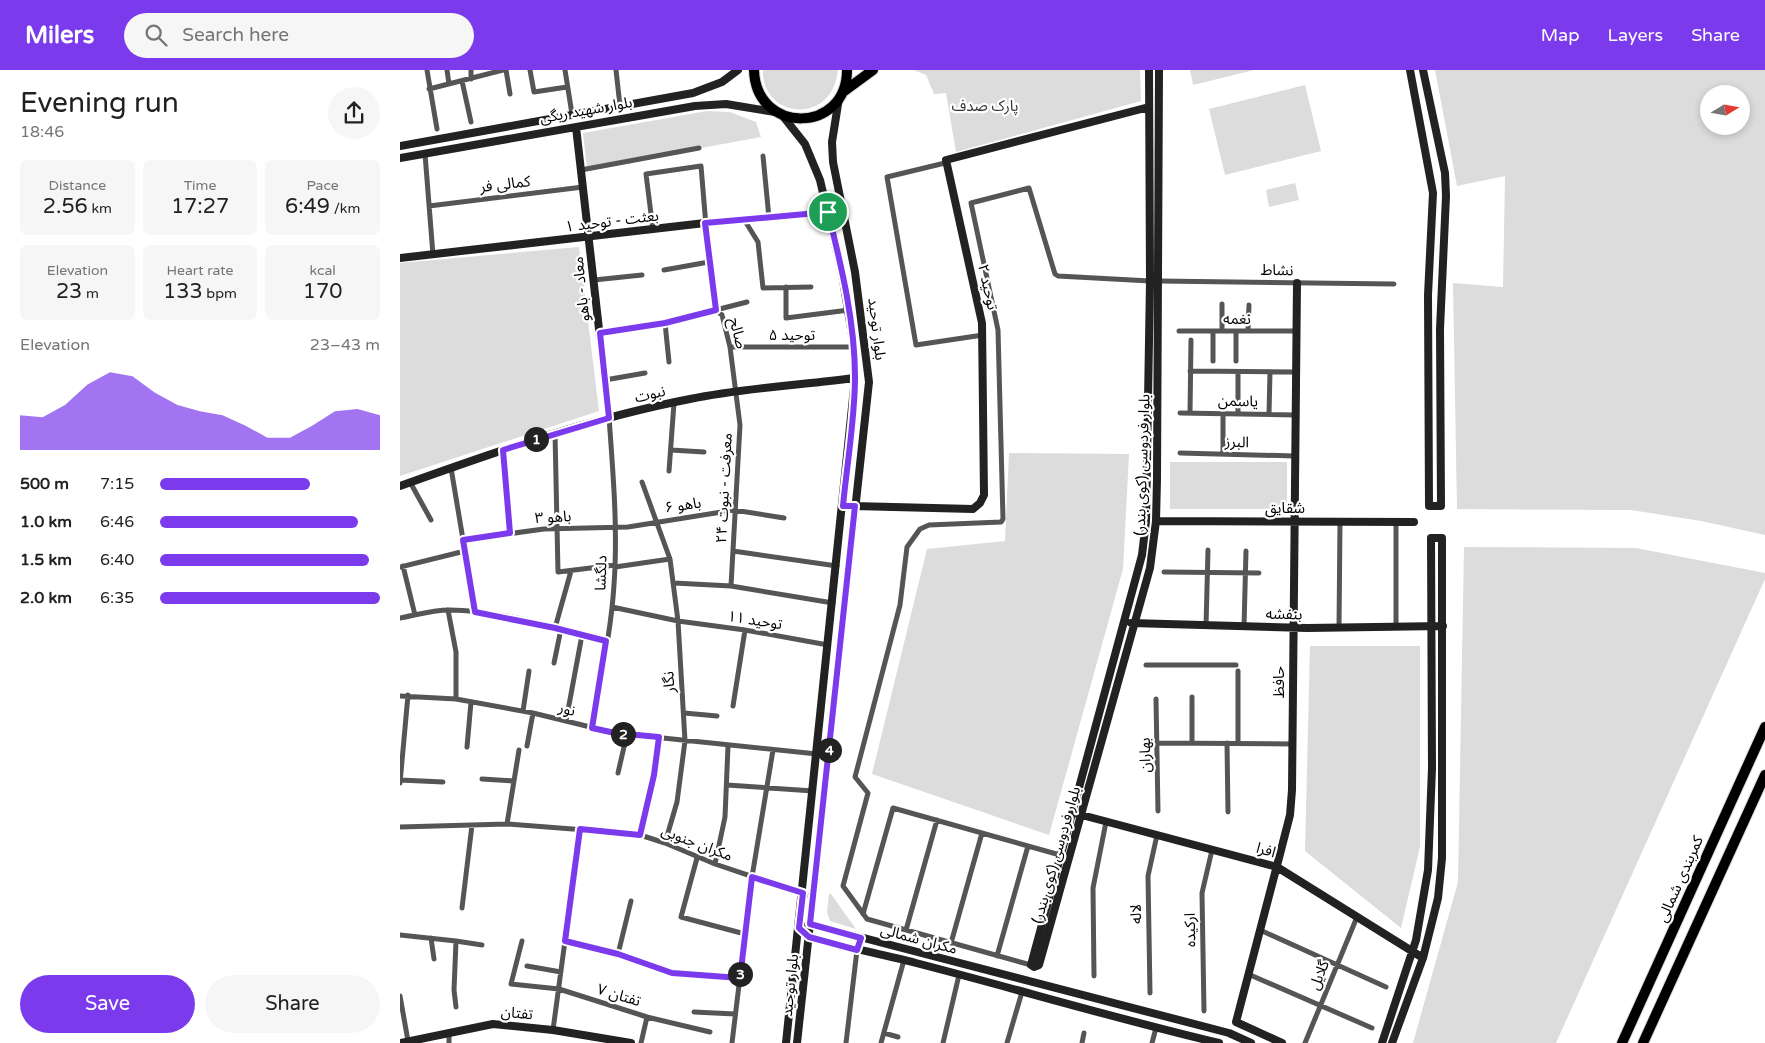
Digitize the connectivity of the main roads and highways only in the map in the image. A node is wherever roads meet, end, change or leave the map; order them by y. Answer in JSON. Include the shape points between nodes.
{"nodes":[{"id":1,"x":754,"y":70,"type":"edge"},
{"id":2,"x":847,"y":70,"type":"edge"},
{"id":3,"x":873,"y":70,"type":"edge"},
{"id":4,"x":841,"y":95,"type":"junction"},
{"id":5,"x":1765,"y":728,"type":"edge"},
{"id":6,"x":1765,"y":775,"type":"edge"},
{"id":7,"x":1622,"y":1043,"type":"edge"},
{"id":8,"x":1643,"y":1043,"type":"edge"}],
"edges":[{"from":1,"to":4,"type":"highway","via":[[758,93],[779,114],[801,119],[814,117],[831,108]]},
{"from":2,"to":4,"type":"highway"},
{"from":3,"to":4,"type":"highway"},
{"from":5,"to":7,"type":"highway","name":"کمربندی شمالی"},
{"from":6,"to":8,"type":"highway"}]}
